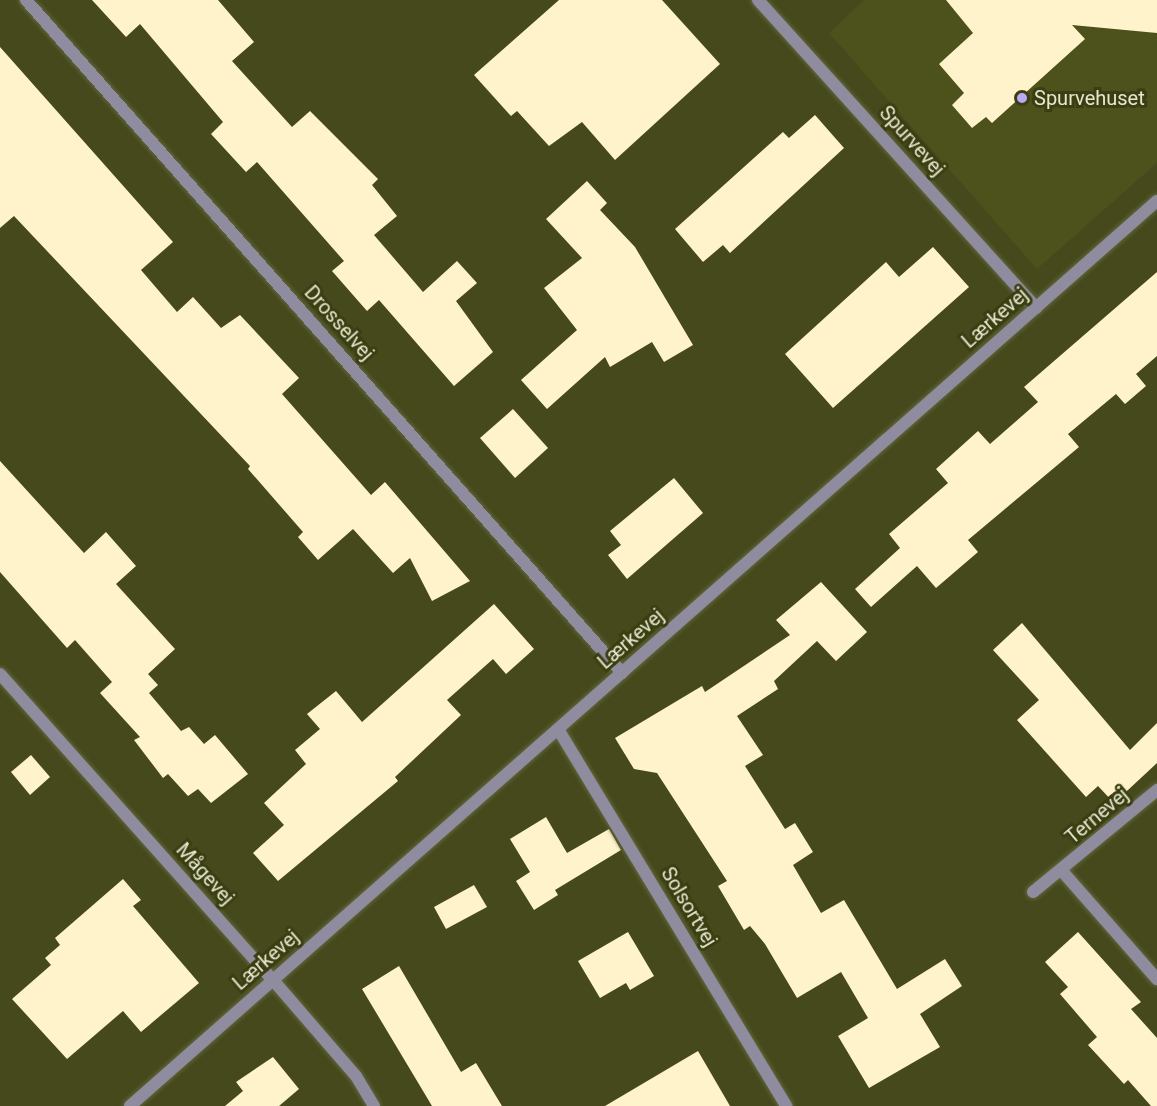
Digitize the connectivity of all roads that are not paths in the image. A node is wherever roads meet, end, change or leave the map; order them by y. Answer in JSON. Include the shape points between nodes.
{"nodes":[{"id":1,"x":26,"y":0,"type":"edge"},
{"id":2,"x":758,"y":0,"type":"edge"},
{"id":3,"x":1157,"y":201,"type":"edge"},
{"id":4,"x":1036,"y":308,"type":"junction"},
{"id":5,"x":622,"y":673,"type":"junction"},
{"id":6,"x":0,"y":674,"type":"edge"},
{"id":7,"x":558,"y":729,"type":"junction"},
{"id":8,"x":1157,"y":790,"type":"edge"},
{"id":9,"x":1062,"y":871,"type":"junction"},
{"id":10,"x":1033,"y":892,"type":"dead end"},
{"id":11,"x":1157,"y":978,"type":"edge"},
{"id":12,"x":273,"y":980,"type":"junction"},
{"id":13,"x":130,"y":1106,"type":"edge"},
{"id":14,"x":374,"y":1106,"type":"edge"},
{"id":15,"x":786,"y":1106,"type":"edge"}],
"edges":[{"from":1,"to":5,"type":"street","name":"Drosselvej"},
{"from":2,"to":4,"type":"street","name":"Spurvevej"},
{"from":3,"to":4,"type":"street","name":"Lærkevej"},
{"from":4,"to":5,"type":"street","name":"Lærkevej"},
{"from":5,"to":7,"type":"street","name":"Lærkevej"},
{"from":6,"to":12,"type":"street","name":"Mågevej"},
{"from":7,"to":12,"type":"street","name":"Lærkevej"},
{"from":7,"to":15,"type":"street","name":"Solsortvej"},
{"from":8,"to":9,"type":"street","name":"Ternevej"},
{"from":9,"to":10,"type":"street","name":"Ternevej"},
{"from":9,"to":11,"type":"street","name":"Ternevej"},
{"from":12,"to":13,"type":"street","name":"Lærkevej"},
{"from":12,"to":14,"type":"street","name":"Mågevej","via":[[356,1076]]}]}
